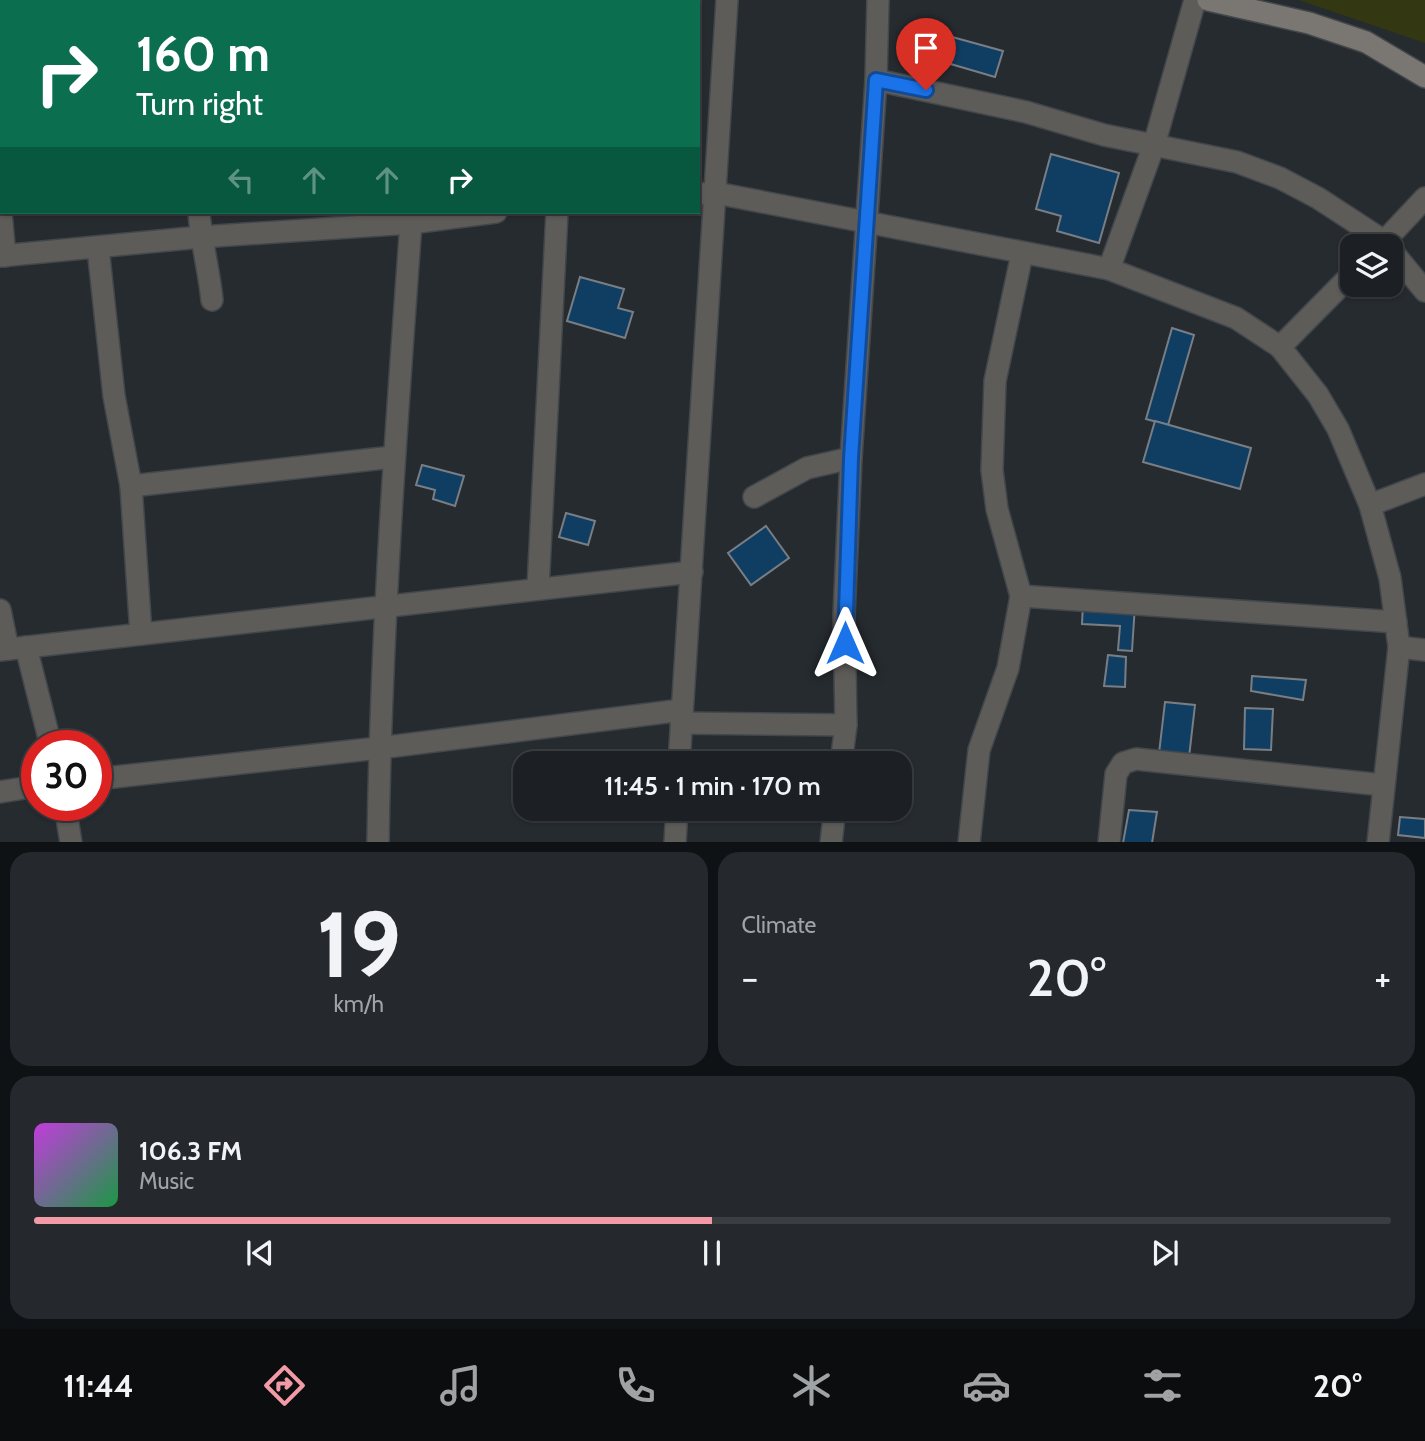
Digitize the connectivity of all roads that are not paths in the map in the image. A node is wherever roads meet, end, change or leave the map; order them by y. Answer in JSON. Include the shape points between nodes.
{"nodes":[{"id":1,"x":727,"y":0,"type":"edge"},
{"id":2,"x":878,"y":0,"type":"edge"},
{"id":3,"x":1195,"y":0,"type":"edge"},
{"id":4,"x":1208,"y":0,"type":"edge"},
{"id":5,"x":1425,"y":77,"type":"edge"},
{"id":6,"x":876,"y":80,"type":"junction"},
{"id":7,"x":1154,"y":145,"type":"junction"},
{"id":8,"x":707,"y":194,"type":"edge"},
{"id":9,"x":1425,"y":198,"type":"edge"},
{"id":10,"x":1,"y":214,"type":"edge"},
{"id":11,"x":199,"y":214,"type":"edge"},
{"id":12,"x":481,"y":214,"type":"edge"},
{"id":13,"x":557,"y":214,"type":"edge"},
{"id":14,"x":865,"y":222,"type":"junction"},
{"id":15,"x":411,"y":223,"type":"junction"},
{"id":16,"x":1369,"y":234,"type":"edge"},
{"id":17,"x":1396,"y":234,"type":"edge"},
{"id":18,"x":201,"y":237,"type":"junction"},
{"id":19,"x":98,"y":248,"type":"junction"},
{"id":20,"x":1023,"y":254,"type":"junction"},
{"id":21,"x":3,"y":256,"type":"edge"},
{"id":22,"x":1403,"y":266,"type":"edge"},
{"id":23,"x":1109,"y":269,"type":"junction"},
{"id":24,"x":1340,"y":286,"type":"edge"},
{"id":25,"x":1425,"y":291,"type":"edge"},
{"id":26,"x":212,"y":300,"type":"dead end"},
{"id":27,"x":1280,"y":346,"type":"junction"},
{"id":28,"x":393,"y":457,"type":"junction"},
{"id":29,"x":851,"y":458,"type":"junction"},
{"id":30,"x":1425,"y":484,"type":"edge"},
{"id":31,"x":131,"y":486,"type":"junction"},
{"id":32,"x":754,"y":497,"type":"dead end"},
{"id":33,"x":1370,"y":505,"type":"junction"},
{"id":34,"x":692,"y":572,"type":"junction"},
{"id":35,"x":538,"y":588,"type":"junction"},
{"id":36,"x":1021,"y":596,"type":"junction"},
{"id":37,"x":386,"y":606,"type":"junction"},
{"id":38,"x":0,"y":610,"type":"edge"},
{"id":39,"x":1396,"y":622,"type":"junction"},
{"id":40,"x":141,"y":634,"type":"junction"},
{"id":41,"x":1399,"y":647,"type":"junction"},
{"id":42,"x":11,"y":648,"type":"edge"},
{"id":43,"x":1425,"y":650,"type":"edge"},
{"id":44,"x":682,"y":717,"type":"junction"},
{"id":45,"x":846,"y":725,"type":"junction"},
{"id":46,"x":44,"y":730,"type":"edge"},
{"id":47,"x":379,"y":748,"type":"junction"},
{"id":48,"x":680,"y":751,"type":"edge"},
{"id":49,"x":843,"y":751,"type":"edge"},
{"id":50,"x":112,"y":777,"type":"edge"},
{"id":51,"x":1383,"y":785,"type":"junction"},
{"id":52,"x":21,"y":789,"type":"edge"},
{"id":53,"x":0,"y":792,"type":"edge"},
{"id":54,"x":68,"y":821,"type":"edge"},
{"id":55,"x":676,"y":821,"type":"edge"},
{"id":56,"x":833,"y":821,"type":"edge"},
{"id":57,"x":71,"y":842,"type":"edge"},
{"id":58,"x":378,"y":842,"type":"edge"},
{"id":59,"x":675,"y":842,"type":"edge"},
{"id":60,"x":831,"y":842,"type":"edge"},
{"id":61,"x":968,"y":842,"type":"edge"},
{"id":62,"x":1108,"y":842,"type":"edge"},
{"id":63,"x":1378,"y":842,"type":"edge"}],
"edges":[{"from":1,"to":8,"type":"street"},
{"from":2,"to":6,"type":"street"},
{"from":3,"to":7,"type":"street"},
{"from":4,"to":5,"type":"main road","via":[[1309,23],[1366,42]]},
{"from":6,"to":7,"type":"street"},
{"from":6,"to":14,"type":"street"},
{"from":7,"to":16,"type":"street","via":[[1237,162],[1280,178]]},
{"from":7,"to":23,"type":"street"},
{"from":8,"to":14,"type":"street"},
{"from":8,"to":34,"type":"street"},
{"from":9,"to":17,"type":"street"},
{"from":10,"to":21,"type":"street"},
{"from":11,"to":18,"type":"street"},
{"from":12,"to":15,"type":"street"},
{"from":13,"to":35,"type":"street"},
{"from":14,"to":20,"type":"street"},
{"from":14,"to":29,"type":"street"},
{"from":15,"to":18,"type":"street"},
{"from":15,"to":28,"type":"street"},
{"from":18,"to":19,"type":"street"},
{"from":18,"to":26,"type":"street"},
{"from":19,"to":21,"type":"street"},
{"from":19,"to":31,"type":"street","via":[[114,396]]},
{"from":20,"to":23,"type":"street"},
{"from":20,"to":36,"type":"street","via":[[995,381],[992,470],[997,509]]},
{"from":22,"to":25,"type":"street"},
{"from":23,"to":27,"type":"street","via":[[1236,318]]},
{"from":24,"to":27,"type":"street"},
{"from":27,"to":33,"type":"street","via":[[1338,429]]},
{"from":28,"to":31,"type":"street"},
{"from":28,"to":37,"type":"street"},
{"from":29,"to":32,"type":"street","via":[[807,468]]},
{"from":29,"to":45,"type":"street","via":[[844,616]]},
{"from":30,"to":33,"type":"street"},
{"from":31,"to":40,"type":"street"},
{"from":33,"to":39,"type":"street","via":[[1390,578]]},
{"from":34,"to":35,"type":"street"},
{"from":34,"to":44,"type":"street"},
{"from":35,"to":37,"type":"street"},
{"from":36,"to":39,"type":"street"},
{"from":36,"to":61,"type":"street","via":[[1008,668],[979,750]]},
{"from":37,"to":40,"type":"street"},
{"from":37,"to":47,"type":"street"},
{"from":38,"to":42,"type":"street"},
{"from":39,"to":41,"type":"street"},
{"from":40,"to":42,"type":"street"},
{"from":41,"to":43,"type":"street"},
{"from":41,"to":51,"type":"street"},
{"from":42,"to":46,"type":"street"},
{"from":44,"to":45,"type":"street"},
{"from":44,"to":47,"type":"street"},
{"from":44,"to":48,"type":"street"},
{"from":45,"to":49,"type":"street"},
{"from":47,"to":50,"type":"street"},
{"from":47,"to":58,"type":"street"},
{"from":51,"to":62,"type":"street","via":[[1136,759],[1123,763],[1116,774]]},
{"from":51,"to":63,"type":"street"},
{"from":52,"to":53,"type":"street"},
{"from":54,"to":57,"type":"street"},
{"from":55,"to":59,"type":"street"},
{"from":56,"to":60,"type":"street"}]}
